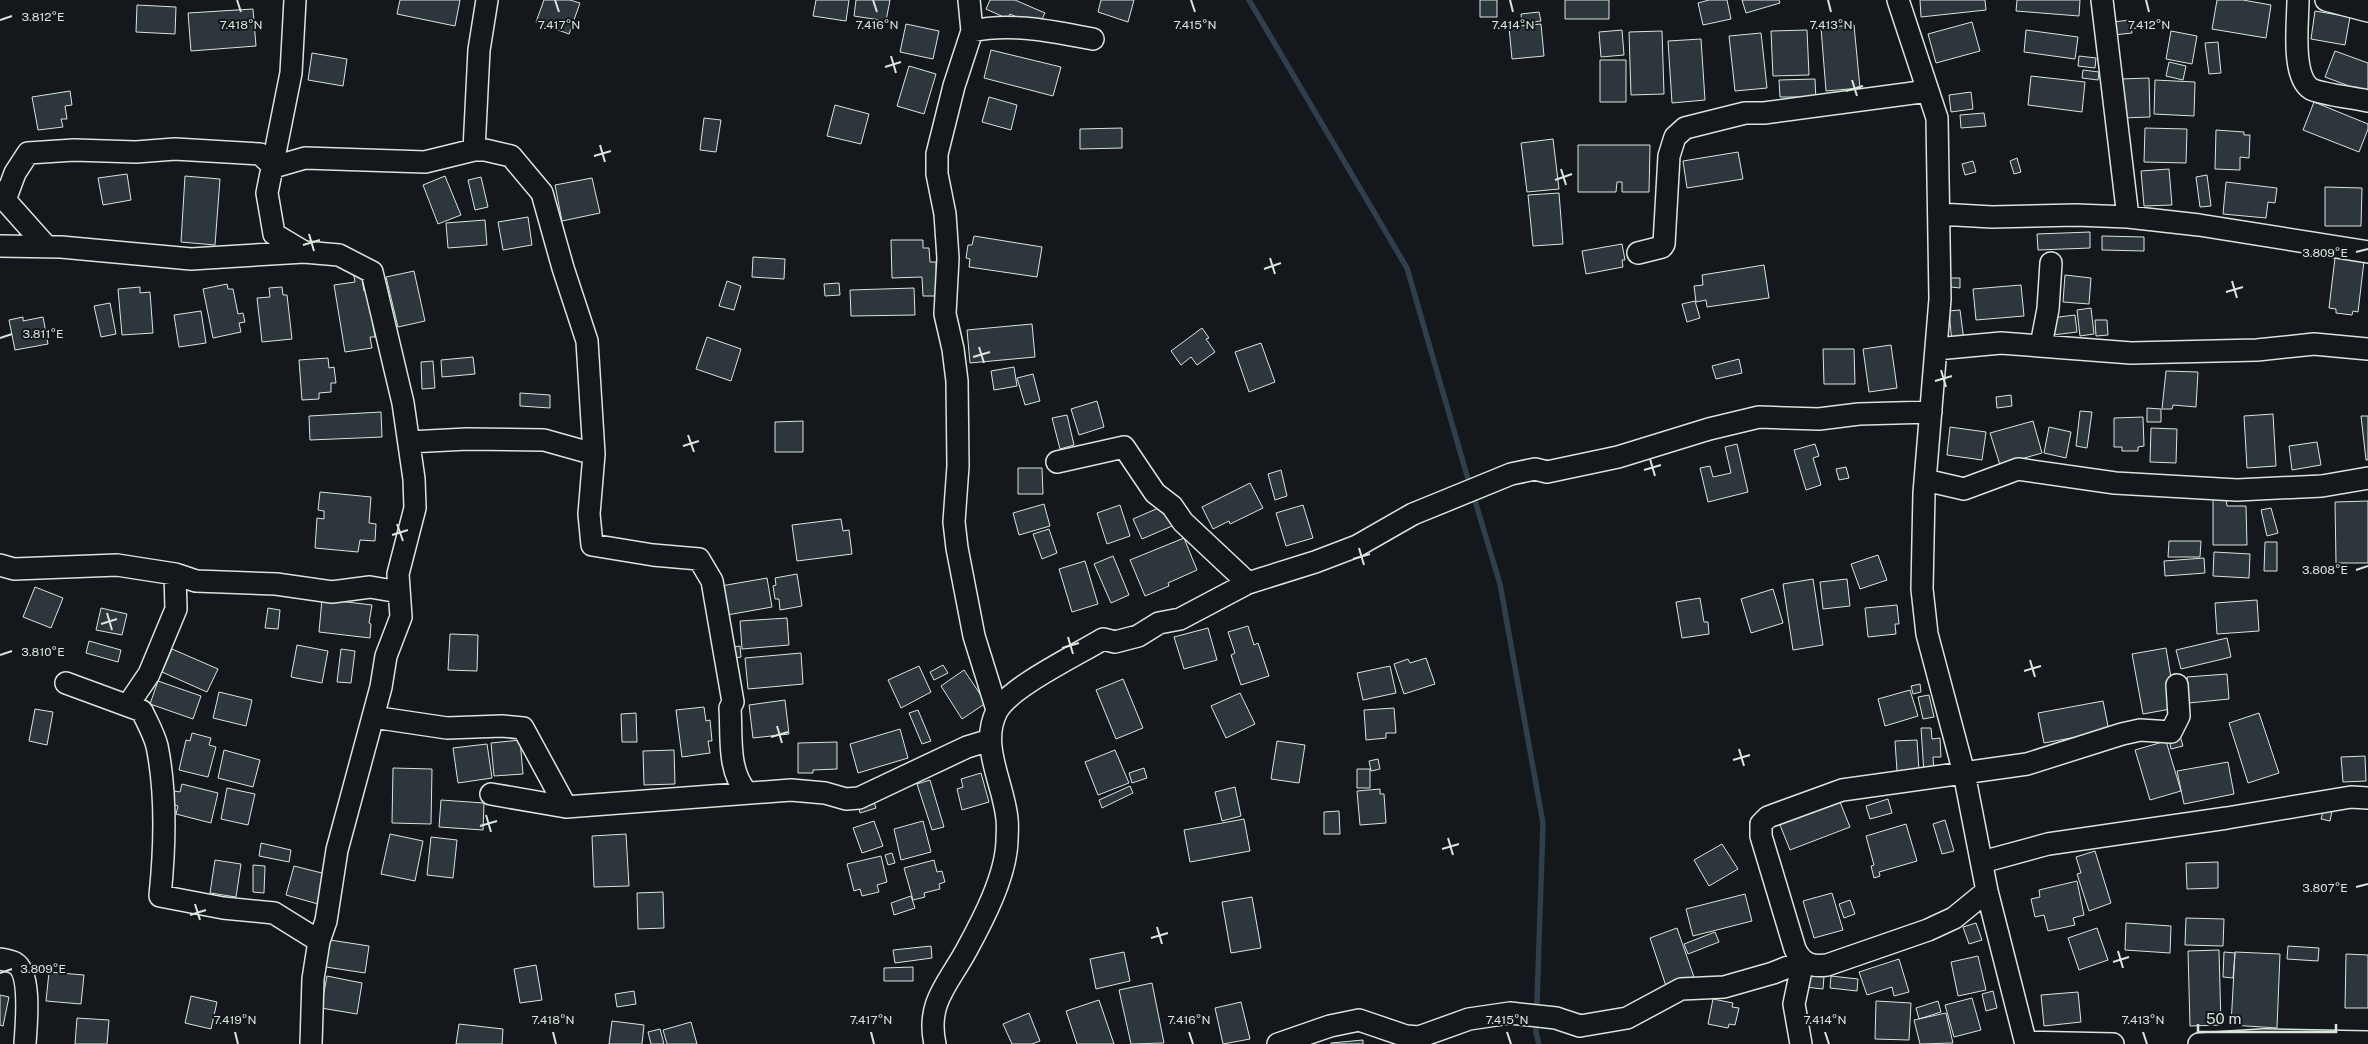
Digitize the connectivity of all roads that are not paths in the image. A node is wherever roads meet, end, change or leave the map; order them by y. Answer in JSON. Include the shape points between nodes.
{"nodes":[{"id":1,"x":295,"y":0,"type":"edge"},
{"id":2,"x":487,"y":0,"type":"edge"},
{"id":3,"x":970,"y":0,"type":"edge"},
{"id":4,"x":1898,"y":0,"type":"edge"},
{"id":5,"x":2102,"y":0,"type":"edge"},
{"id":6,"x":2298,"y":0,"type":"edge"},
{"id":7,"x":2326,"y":0,"type":"edge"},
{"id":8,"x":2368,"y":11,"type":"edge"},
{"id":9,"x":972,"y":31,"type":"junction"},
{"id":10,"x":1093,"y":39,"type":"dead end"},
{"id":11,"x":1928,"y":91,"type":"junction"},
{"id":12,"x":2368,"y":101,"type":"edge"},
{"id":13,"x":474,"y":150,"type":"junction"},
{"id":14,"x":274,"y":167,"type":"junction"},
{"id":15,"x":2,"y":196,"type":"edge"},
{"id":16,"x":1939,"y":214,"type":"junction"},
{"id":17,"x":2128,"y":216,"type":"junction"},
{"id":18,"x":0,"y":246,"type":"edge"},
{"id":19,"x":46,"y":246,"type":"junction"},
{"id":20,"x":304,"y":252,"type":"junction"},
{"id":21,"x":2368,"y":252,"type":"edge"},
{"id":22,"x":1638,"y":253,"type":"dead end"},
{"id":23,"x":2051,"y":263,"type":"dead end"},
{"id":24,"x":2041,"y":344,"type":"junction"},
{"id":25,"x":1936,"y":349,"type":"junction"},
{"id":26,"x":2368,"y":349,"type":"edge"},
{"id":27,"x":1931,"y":412,"type":"junction"},
{"id":28,"x":409,"y":442,"type":"junction"},
{"id":29,"x":594,"y":454,"type":"junction"},
{"id":30,"x":1057,"y":462,"type":"dead end"},
{"id":31,"x":2368,"y":478,"type":"edge"},
{"id":32,"x":1925,"y":480,"type":"junction"},
{"id":33,"x":0,"y":565,"type":"edge"},
{"id":34,"x":175,"y":574,"type":"junction"},
{"id":35,"x":1248,"y":583,"type":"junction"},
{"id":36,"x":399,"y":592,"type":"junction"},
{"id":37,"x":66,"y":684,"type":"dead end"},
{"id":38,"x":2177,"y":685,"type":"dead end"},
{"id":39,"x":128,"y":705,"type":"junction"},
{"id":40,"x":997,"y":710,"type":"junction"},
{"id":41,"x":373,"y":717,"type":"junction"},
{"id":42,"x":990,"y":740,"type":"junction"},
{"id":43,"x":1964,"y":773,"type":"junction"},
{"id":44,"x":747,"y":793,"type":"junction"},
{"id":45,"x":491,"y":794,"type":"dead end"},
{"id":46,"x":2368,"y":798,"type":"edge"},
{"id":47,"x":566,"y":807,"type":"junction"},
{"id":48,"x":1982,"y":862,"type":"junction"},
{"id":49,"x":1987,"y":891,"type":"junction"},
{"id":50,"x":319,"y":941,"type":"junction"},
{"id":51,"x":0,"y":959,"type":"edge"},
{"id":52,"x":1803,"y":961,"type":"junction"},
{"id":53,"x":2368,"y":1042,"type":"edge"},
{"id":54,"x":2026,"y":1043,"type":"edge"},
{"id":55,"x":24,"y":1044,"type":"edge"},
{"id":56,"x":311,"y":1044,"type":"edge"},
{"id":57,"x":936,"y":1044,"type":"edge"},
{"id":58,"x":1278,"y":1044,"type":"edge"},
{"id":59,"x":1801,"y":1044,"type":"edge"},
{"id":60,"x":2113,"y":1044,"type":"edge"},
{"id":61,"x":2199,"y":1044,"type":"edge"}],
"edges":[{"from":1,"to":14,"type":"street","via":[[291,73]]},
{"from":2,"to":13,"type":"street","via":[[479,50]]},
{"from":3,"to":9,"type":"street"},
{"from":4,"to":11,"type":"street"},
{"from":5,"to":17,"type":"street"},
{"from":6,"to":12,"type":"street","via":[[2298,68],[2302,80],[2312,89]]},
{"from":7,"to":8,"type":"street"},
{"from":9,"to":10,"type":"street","via":[[989,27],[1042,30]]},
{"from":9,"to":40,"type":"street","via":[[937,154],[937,174],[945,214],[948,258],[945,314],[957,382],[956,548],[974,636]]},
{"from":11,"to":16,"type":"street","via":[[1937,118]]},
{"from":11,"to":22,"type":"street","via":[[1744,113],[1685,128],[1675,137],[1669,156],[1664,244]]},
{"from":13,"to":14,"type":"street","via":[[425,162],[305,158]]},
{"from":13,"to":29,"type":"street","via":[[511,156],[542,193],[587,341]]},
{"from":14,"to":15,"type":"street","via":[[260,154],[175,148],[136,152],[74,150],[28,153]]},
{"from":14,"to":20,"type":"street","via":[[267,193],[274,234]]},
{"from":15,"to":19,"type":"street"},
{"from":16,"to":17,"type":"street"},
{"from":16,"to":25,"type":"street","via":[[1940,299]]},
{"from":17,"to":21,"type":"street"},
{"from":18,"to":19,"type":"street"},
{"from":19,"to":20,"type":"street","via":[[191,259]]},
{"from":20,"to":28,"type":"street","via":[[339,255],[372,272]]},
{"from":23,"to":24,"type":"street","via":[[2048,309]]},
{"from":24,"to":25,"type":"street","via":[[2000,343]]},
{"from":24,"to":26,"type":"street","via":[[2131,353],[2257,350],[2314,344]]},
{"from":25,"to":27,"type":"street"},
{"from":27,"to":32,"type":"street"},
{"from":27,"to":35,"type":"street","via":[[1819,419],[1759,418],[1709,429],[1618,457],[1547,472],[1535,469],[1511,474],[1413,514],[1357,546]]},
{"from":28,"to":29,"type":"street","via":[[544,440]]},
{"from":28,"to":36,"type":"street","via":[[415,508],[398,574]]},
{"from":29,"to":44,"type":"street","via":[[588,514],[592,546],[653,556],[699,559],[712,581],[733,702],[730,708],[734,770],[739,784]]},
{"from":30,"to":35,"type":"street","via":[[1124,447],[1155,493]]},
{"from":31,"to":32,"type":"street","via":[[2322,486],[2237,490],[2115,483],[2018,469],[1964,489]]},
{"from":32,"to":43,"type":"street","via":[[1922,589],[1927,634]]},
{"from":33,"to":34,"type":"street","via":[[14,569],[117,565]]},
{"from":34,"to":36,"type":"street","via":[[196,581],[276,584],[332,592],[370,587]]},
{"from":34,"to":39,"type":"street","via":[[176,609],[149,674]]},
{"from":35,"to":40,"type":"street","via":[[1180,619],[1159,623],[1138,636],[1115,642],[1102,639],[1017,690]]},
{"from":36,"to":41,"type":"street","via":[[401,617],[386,656]]},
{"from":37,"to":39,"type":"street"},
{"from":38,"to":43,"type":"street","via":[[2179,716],[2171,732],[2140,730],[2026,764]]},
{"from":39,"to":50,"type":"street","via":[[142,711],[156,745],[164,812],[160,896],[223,908],[274,913]]},
{"from":40,"to":42,"type":"street"},
{"from":41,"to":47,"type":"street","via":[[447,728],[522,728]]},
{"from":41,"to":50,"type":"street","via":[[337,850],[326,921]]},
{"from":42,"to":44,"type":"street","via":[[967,747],[859,798],[846,799],[825,793],[791,790]]},
{"from":42,"to":57,"type":"street","via":[[1007,818],[1007,844],[985,914],[938,997],[933,1015]]},
{"from":43,"to":48,"type":"street"},
{"from":43,"to":52,"type":"street","via":[[1842,790],[1768,817],[1762,824],[1761,836],[1795,949]]},
{"from":44,"to":47,"type":"street"},
{"from":45,"to":47,"type":"street"},
{"from":46,"to":48,"type":"street","via":[[2351,797],[2048,844]]},
{"from":48,"to":49,"type":"street"},
{"from":49,"to":52,"type":"street","via":[[1954,918],[1928,930],[1827,965],[1817,966]]},
{"from":49,"to":54,"type":"street"},
{"from":50,"to":56,"type":"street","via":[[313,979]]},
{"from":51,"to":55,"type":"street","via":[[16,963],[22,970],[28,1010]]},
{"from":52,"to":58,"type":"street","via":[[1724,987],[1681,989],[1627,1018],[1580,1026],[1556,1018],[1510,1013],[1469,1019],[1418,1037],[1359,1020]]},
{"from":52,"to":59,"type":"street","via":[[1794,1004]]},
{"from":53,"to":61,"type":"street","via":[[2264,1040]]},
{"from":54,"to":60,"type":"street"}]}
